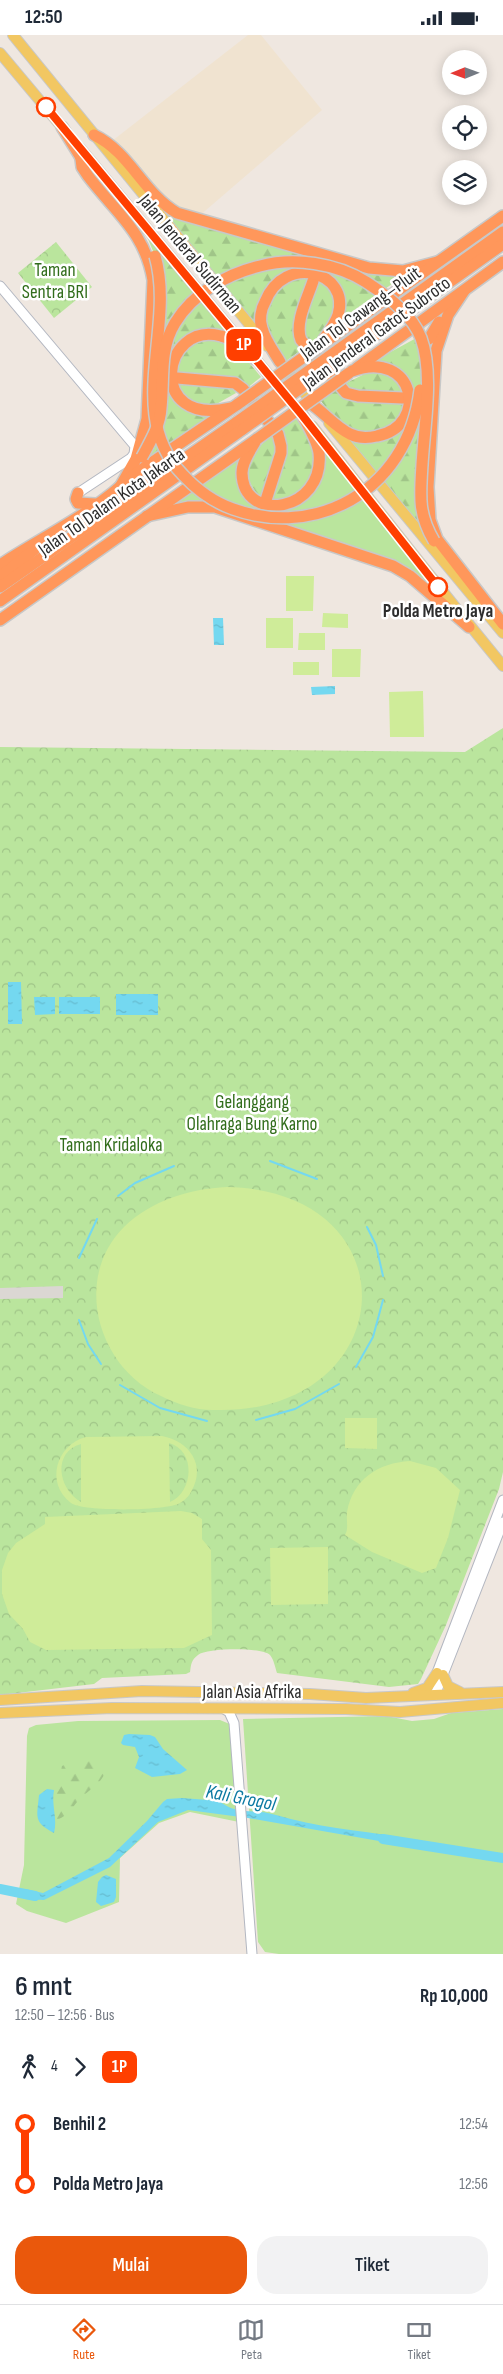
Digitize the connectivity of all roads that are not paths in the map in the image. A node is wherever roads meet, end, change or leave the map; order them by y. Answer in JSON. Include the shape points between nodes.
{"nodes":[{"id":1,"x":13,"y":35,"type":"edge"},
{"id":2,"x":0,"y":53,"type":"edge"},
{"id":3,"x":62,"y":127,"type":"junction"},
{"id":4,"x":94,"y":135,"type":"junction"},
{"id":5,"x":81,"y":159,"type":"junction"},
{"id":6,"x":503,"y":216,"type":"edge"},
{"id":7,"x":503,"y":220,"type":"edge"},
{"id":8,"x":503,"y":231,"type":"edge"},
{"id":9,"x":503,"y":244,"type":"edge"},
{"id":10,"x":441,"y":260,"type":"junction"},
{"id":11,"x":503,"y":262,"type":"edge"},
{"id":12,"x":313,"y":281,"type":"dead end"},
{"id":13,"x":0,"y":286,"type":"edge"},
{"id":14,"x":464,"y":291,"type":"junction"},
{"id":15,"x":452,"y":299,"type":"junction"},
{"id":16,"x":319,"y":346,"type":"junction"},
{"id":17,"x":341,"y":353,"type":"junction"},
{"id":18,"x":255,"y":359,"type":"junction"},
{"id":19,"x":280,"y":362,"type":"junction"},
{"id":20,"x":351,"y":373,"type":"junction"},
{"id":21,"x":177,"y":378,"type":"dead end"},
{"id":22,"x":403,"y":398,"type":"dead end"},
{"id":23,"x":237,"y":405,"type":"junction"},
{"id":24,"x":314,"y":406,"type":"junction"},
{"id":25,"x":302,"y":415,"type":"junction"},
{"id":26,"x":240,"y":425,"type":"junction"},
{"id":27,"x":256,"y":439,"type":"junction"},
{"id":28,"x":132,"y":476,"type":"junction"},
{"id":29,"x":119,"y":489,"type":"junction"},
{"id":30,"x":78,"y":493,"type":"joint"},
{"id":31,"x":266,"y":500,"type":"dead end"},
{"id":32,"x":96,"y":504,"type":"junction"},
{"id":33,"x":147,"y":516,"type":"junction"},
{"id":34,"x":52,"y":533,"type":"junction"},
{"id":35,"x":450,"y":562,"type":"junction"},
{"id":36,"x":0,"y":565,"type":"edge"},
{"id":37,"x":0,"y":577,"type":"edge"},
{"id":38,"x":465,"y":586,"type":"junction"},
{"id":39,"x":0,"y":587,"type":"edge"},
{"id":40,"x":480,"y":595,"type":"junction"},
{"id":41,"x":0,"y":601,"type":"edge"},
{"id":42,"x":0,"y":620,"type":"edge"},
{"id":43,"x":503,"y":624,"type":"edge"},
{"id":44,"x":468,"y":627,"type":"junction"},
{"id":45,"x":503,"y":633,"type":"edge"},
{"id":46,"x":503,"y":665,"type":"edge"},
{"id":47,"x":503,"y":1500,"type":"edge"},
{"id":48,"x":501,"y":1512,"type":"edge"},
{"id":49,"x":503,"y":1522,"type":"edge"},
{"id":50,"x":440,"y":1674,"type":"junction"},
{"id":51,"x":503,"y":1692,"type":"edge"},
{"id":52,"x":469,"y":1694,"type":"junction"},
{"id":53,"x":333,"y":1695,"type":"junction"},
{"id":54,"x":432,"y":1697,"type":"junction"},
{"id":55,"x":0,"y":1701,"type":"edge"},
{"id":56,"x":503,"y":1703,"type":"edge"},
{"id":57,"x":465,"y":1705,"type":"junction"},
{"id":58,"x":224,"y":1709,"type":"junction"},
{"id":59,"x":244,"y":1709,"type":"junction"},
{"id":60,"x":346,"y":1709,"type":"junction"},
{"id":61,"x":371,"y":1710,"type":"junction"},
{"id":62,"x":0,"y":1713,"type":"edge"},
{"id":63,"x":243,"y":1810,"type":"junction"},
{"id":64,"x":253,"y":1954,"type":"edge"}],
"edges":[{"from":1,"to":4,"type":"main road","name":"Jalan Jenderal Sudirman"},
{"from":2,"to":3,"type":"main road","name":"Jalan Jenderal Sudirman"},
{"from":3,"to":5,"type":"highway"},
{"from":3,"to":18,"type":"main road","name":"Jalan Jenderal Sudirman"},
{"from":4,"to":10,"type":"highway","via":[[110,142],[151,193],[177,213],[321,258],[385,271],[403,271]]},
{"from":4,"to":19,"type":"main road","name":"Jalan Jenderal Sudirman"},
{"from":5,"to":15,"type":"highway","bridge":true,"via":[[147,241],[155,256],[160,296],[154,401],[158,436],[165,452],[191,484],[214,500],[248,515],[295,518],[316,514],[353,499],[378,480],[406,440],[415,417],[424,354]]},
{"from":5,"to":29,"type":"highway","via":[[88,176],[142,242],[150,263],[153,296],[146,430],[136,459]]},
{"from":6,"to":10,"type":"highway","name":"Jalan Jenderal Gatot Subroto"},
{"from":7,"to":10,"type":"highway"},
{"from":8,"to":17,"type":"highway","name":"Jalan Tol Cawang–Pluit"},
{"from":9,"to":17,"type":"highway","name":"Jalan Tol Cawang–Pluit"},
{"from":10,"to":16,"type":"highway","name":"Jalan Jenderal Gatot Subroto"},
{"from":11,"to":14,"type":"highway","name":"Jalan Jenderal Gatot Subroto"},
{"from":12,"to":22,"type":"highway","via":[[300,324],[301,340],[346,393]]},
{"from":13,"to":30,"type":"main road","via":[[135,447],[131,458]]},
{"from":14,"to":15,"type":"highway","name":"Jalan Jenderal Gatot Subroto"},
{"from":14,"to":35,"type":"highway","via":[[448,315],[440,335],[431,403],[430,520]]},
{"from":15,"to":20,"type":"highway","name":"Jalan Jenderal Gatot Subroto"},
{"from":16,"to":19,"type":"highway","via":[[338,315],[336,292],[330,283],[313,273],[290,274],[272,288],[261,315],[261,327]]},
{"from":16,"to":23,"type":"highway","name":"Jalan Jenderal Gatot Subroto","bridge":true},
{"from":17,"to":26,"type":"highway","name":"Jalan Tol Cawang–Pluit","bridge":true},
{"from":18,"to":23,"type":"highway","via":[[230,339],[211,334],[192,339],[174,359],[172,384],[184,404],[198,410],[220,410]]},
{"from":18,"to":25,"type":"main road","name":"Jalan Jenderal Sudirman"},
{"from":19,"to":24,"type":"main road","name":"Jalan Jenderal Sudirman"},
{"from":20,"to":24,"type":"highway","via":[[380,367],[395,372],[407,388],[409,404],[404,420],[379,436],[361,437],[352,435]]},
{"from":20,"to":27,"type":"highway","name":"Jalan Jenderal Gatot Subroto","bridge":true},
{"from":21,"to":31,"type":"highway","via":[[235,383],[278,434],[281,453]]},
{"from":23,"to":28,"type":"highway","name":"Jalan Jenderal Gatot Subroto"},
{"from":24,"to":35,"type":"main road","name":"Jalan Jenderal Sudirman"},
{"from":25,"to":27,"type":"highway","via":[[316,441],[319,466],[311,488],[296,502],[268,505],[249,493],[242,472]]},
{"from":25,"to":44,"type":"main road","name":"Jalan Jenderal Sudirman"},
{"from":26,"to":39,"type":"highway","name":"Jalan Tol Dalam Kota Jakarta"},
{"from":26,"to":41,"type":"highway","name":"Jalan Tol Dalam Kota Jakarta"},
{"from":27,"to":33,"type":"highway","name":"Jalan Jenderal Gatot Subroto"},
{"from":28,"to":29,"type":"highway","name":"Jalan Jenderal Gatot Subroto"},
{"from":28,"to":35,"type":"highway","bridge":true,"via":[[154,435],[161,410],[167,343],[175,324],[195,299],[243,270],[290,262],[325,265],[353,275],[383,293],[402,310],[420,336],[427,369],[420,494],[424,524]]},
{"from":29,"to":32,"type":"highway","name":"Jalan Jenderal Gatot Subroto"},
{"from":30,"to":32,"type":"highway","via":[[78,503]]},
{"from":32,"to":34,"type":"highway","name":"Jalan Jenderal Gatot Subroto"},
{"from":33,"to":42,"type":"highway","name":"Jalan Jenderal Gatot Subroto"},
{"from":33,"to":44,"type":"highway","via":[[188,507],[208,507],[262,518],[393,566],[414,579]]},
{"from":34,"to":36,"type":"highway","name":"Jalan Jenderal Gatot Subroto"},
{"from":34,"to":37,"type":"highway"},
{"from":35,"to":38,"type":"main road","name":"Jalan Jenderal Sudirman"},
{"from":35,"to":40,"type":"highway"},
{"from":38,"to":40,"type":"main road"},
{"from":38,"to":45,"type":"main road","name":"Jalan Jenderal Sudirman"},
{"from":40,"to":43,"type":"highway"},
{"from":44,"to":46,"type":"main road","name":"Jalan Jenderal Sudirman"},
{"from":47,"to":48,"type":"main road"},
{"from":48,"to":50,"type":"main road"},
{"from":49,"to":50,"type":"main road"},
{"from":50,"to":52,"type":"main road","via":[[450,1689]]},
{"from":50,"to":53,"type":"main road","via":[[427,1688],[416,1693]]},
{"from":50,"to":54,"type":"main road"},
{"from":51,"to":52,"type":"main road","name":"Jalan Asia Afrika"},
{"from":52,"to":54,"type":"main road","name":"Jalan Asia Afrika"},
{"from":53,"to":54,"type":"main road","name":"Jalan Asia Afrika"},
{"from":53,"to":55,"type":"main road","name":"Jalan Asia Afrika","via":[[142,1691]]},
{"from":53,"to":60,"type":"main road","via":[[362,1700],[361,1704]]},
{"from":54,"to":57,"type":"main road","via":[[439,1703]]},
{"from":54,"to":61,"type":"main road","via":[[422,1706]]},
{"from":56,"to":57,"type":"main road","name":"Jalan Asia Afrika"},
{"from":57,"to":61,"type":"main road","name":"Jalan Asia Afrika","via":[[412,1711]]},
{"from":58,"to":59,"type":"main road","name":"Jalan Asia Afrika"},
{"from":58,"to":62,"type":"main road","name":"Jalan Asia Afrika","via":[[112,1707]]},
{"from":58,"to":63,"type":"main road","via":[[232,1715],[234,1723]]},
{"from":59,"to":60,"type":"main road","name":"Jalan Asia Afrika"},
{"from":59,"to":63,"type":"main road","via":[[239,1718]]},
{"from":60,"to":61,"type":"main road","name":"Jalan Asia Afrika"},
{"from":63,"to":64,"type":"main road"}]}
